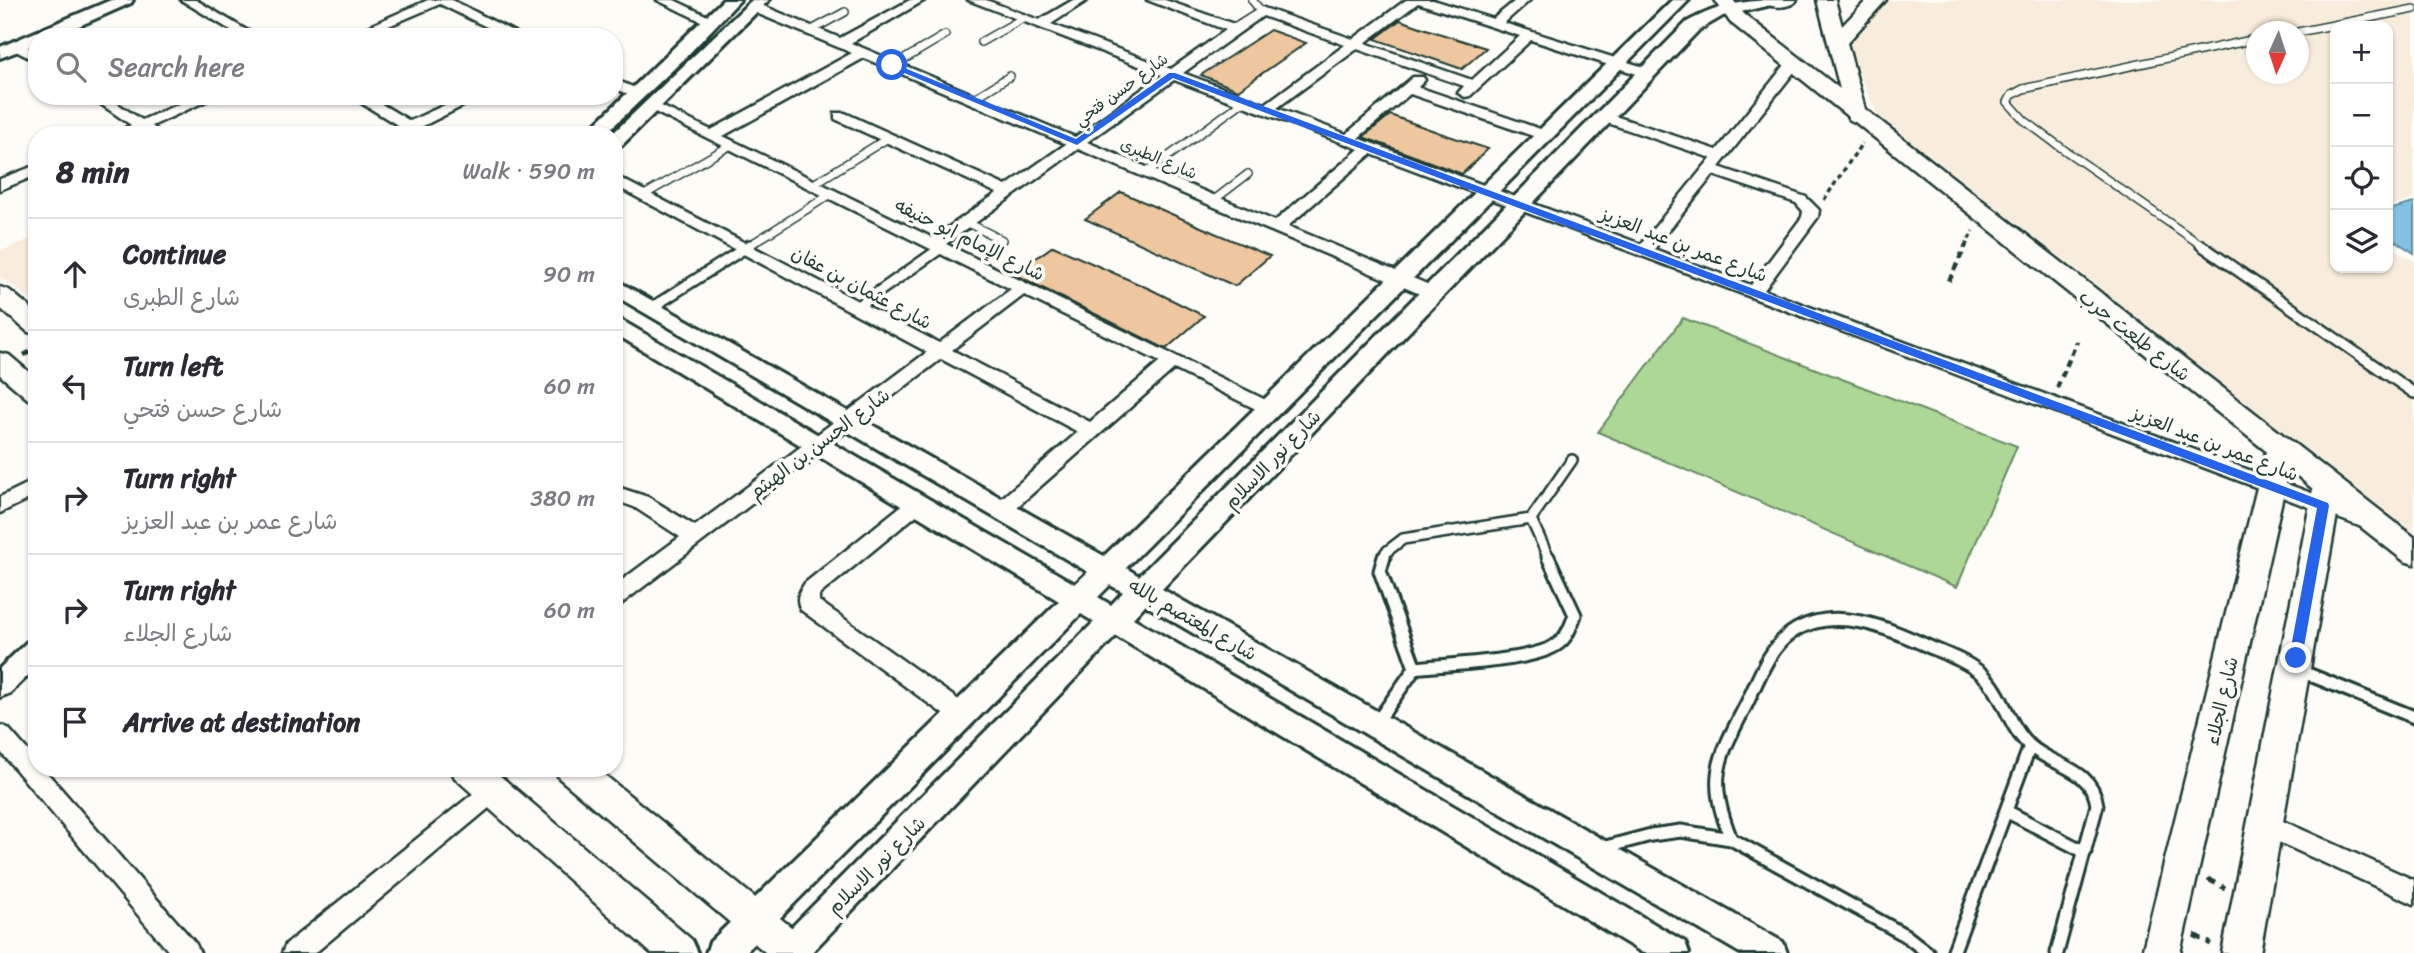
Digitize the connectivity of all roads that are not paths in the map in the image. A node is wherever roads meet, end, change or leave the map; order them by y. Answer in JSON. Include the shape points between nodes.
{"nodes":[{"id":1,"x":125,"y":0,"type":"edge"},
{"id":2,"x":187,"y":0,"type":"edge"},
{"id":3,"x":440,"y":0,"type":"edge"},
{"id":4,"x":663,"y":0,"type":"edge"},
{"id":5,"x":732,"y":0,"type":"edge"},
{"id":6,"x":919,"y":0,"type":"edge"},
{"id":7,"x":974,"y":0,"type":"edge"},
{"id":8,"x":1082,"y":0,"type":"edge"},
{"id":9,"x":1153,"y":0,"type":"edge"},
{"id":10,"x":1414,"y":0,"type":"edge"},
{"id":11,"x":1420,"y":0,"type":"edge"},
{"id":12,"x":1524,"y":0,"type":"edge"},
{"id":13,"x":1681,"y":0,"type":"edge"},
{"id":14,"x":1772,"y":0,"type":"edge"},
{"id":15,"x":1788,"y":0,"type":"edge"},
{"id":16,"x":1826,"y":0,"type":"edge"},
{"id":17,"x":1877,"y":0,"type":"edge"},
{"id":18,"x":757,"y":4,"type":"edge"},
{"id":19,"x":1726,"y":5,"type":"edge"},
{"id":20,"x":1256,"y":6,"type":"edge"},
{"id":21,"x":2414,"y":9,"type":"edge"},
{"id":22,"x":845,"y":12,"type":"dead end"},
{"id":23,"x":1023,"y":18,"type":"junction"},
{"id":24,"x":712,"y":21,"type":"junction"},
{"id":25,"x":1495,"y":24,"type":"junction"},
{"id":26,"x":1041,"y":25,"type":"junction"},
{"id":27,"x":59,"y":28,"type":"edge"},
{"id":28,"x":236,"y":28,"type":"edge"},
{"id":29,"x":373,"y":28,"type":"edge"},
{"id":30,"x":499,"y":28,"type":"edge"},
{"id":31,"x":1236,"y":29,"type":"junction"},
{"id":32,"x":2309,"y":30,"type":"edge"},
{"id":33,"x":810,"y":31,"type":"junction"},
{"id":34,"x":945,"y":34,"type":"dead end"},
{"id":35,"x":1530,"y":35,"type":"junction"},
{"id":36,"x":28,"y":41,"type":"edge"},
{"id":37,"x":1839,"y":41,"type":"junction"},
{"id":38,"x":2246,"y":41,"type":"edge"},
{"id":39,"x":981,"y":42,"type":"dead end"},
{"id":40,"x":841,"y":44,"type":"junction"},
{"id":41,"x":1354,"y":44,"type":"junction"},
{"id":42,"x":17,"y":46,"type":"junction"},
{"id":43,"x":0,"y":53,"type":"edge"},
{"id":44,"x":28,"y":53,"type":"edge"},
{"id":45,"x":863,"y":53,"type":"junction"},
{"id":46,"x":1617,"y":63,"type":"junction"},
{"id":47,"x":1793,"y":64,"type":"junction"},
{"id":48,"x":892,"y":65,"type":"junction"},
{"id":49,"x":1430,"y":70,"type":"junction"},
{"id":50,"x":1648,"y":73,"type":"junction"},
{"id":51,"x":1172,"y":74,"type":"junction"},
{"id":52,"x":1010,"y":76,"type":"dead end"},
{"id":53,"x":1474,"y":85,"type":"junction"},
{"id":54,"x":623,"y":87,"type":"edge"},
{"id":55,"x":1408,"y":88,"type":"junction"},
{"id":56,"x":637,"y":94,"type":"junction"},
{"id":57,"x":973,"y":99,"type":"junction"},
{"id":58,"x":1244,"y":102,"type":"junction"},
{"id":59,"x":1453,"y":104,"type":"junction"},
{"id":60,"x":110,"y":105,"type":"edge"},
{"id":61,"x":189,"y":105,"type":"edge"},
{"id":62,"x":373,"y":105,"type":"edge"},
{"id":63,"x":456,"y":105,"type":"edge"},
{"id":64,"x":652,"y":107,"type":"junction"},
{"id":65,"x":1266,"y":110,"type":"junction"},
{"id":66,"x":840,"y":116,"type":"dead end"},
{"id":67,"x":1604,"y":117,"type":"junction"},
{"id":68,"x":1865,"y":122,"type":"junction"},
{"id":69,"x":141,"y":125,"type":"joint"},
{"id":70,"x":410,"y":126,"type":"joint"},
{"id":71,"x":603,"y":126,"type":"edge"},
{"id":72,"x":623,"y":134,"type":"edge"},
{"id":73,"x":1545,"y":135,"type":"junction"},
{"id":74,"x":712,"y":136,"type":"junction"},
{"id":75,"x":887,"y":138,"type":"junction"},
{"id":76,"x":1347,"y":140,"type":"junction"},
{"id":77,"x":1077,"y":143,"type":"junction"},
{"id":78,"x":731,"y":145,"type":"junction"},
{"id":79,"x":1369,"y":148,"type":"junction"},
{"id":80,"x":1715,"y":162,"type":"junction"},
{"id":81,"x":1147,"y":172,"type":"junction"},
{"id":82,"x":28,"y":173,"type":"edge"},
{"id":83,"x":1248,"y":174,"type":"dead end"},
{"id":84,"x":623,"y":184,"type":"edge"},
{"id":85,"x":0,"y":185,"type":"edge"},
{"id":86,"x":812,"y":185,"type":"junction"},
{"id":87,"x":1007,"y":192,"type":"junction"},
{"id":88,"x":1487,"y":193,"type":"junction"},
{"id":89,"x":831,"y":194,"type":"junction"},
{"id":90,"x":644,"y":195,"type":"junction"},
{"id":91,"x":1214,"y":200,"type":"junction"},
{"id":92,"x":1519,"y":205,"type":"junction"},
{"id":93,"x":965,"y":222,"type":"junction"},
{"id":94,"x":1277,"y":227,"type":"junction"},
{"id":95,"x":1002,"y":240,"type":"dead end"},
{"id":96,"x":937,"y":246,"type":"junction"},
{"id":97,"x":746,"y":248,"type":"junction"},
{"id":98,"x":1644,"y":251,"type":"junction"},
{"id":99,"x":1400,"y":279,"type":"junction"},
{"id":100,"x":1023,"y":288,"type":"junction"},
{"id":101,"x":623,"y":291,"type":"edge"},
{"id":102,"x":1754,"y":292,"type":"junction"},
{"id":103,"x":1433,"y":293,"type":"junction"},
{"id":104,"x":0,"y":295,"type":"edge"},
{"id":105,"x":857,"y":307,"type":"junction"},
{"id":106,"x":651,"y":308,"type":"junction"},
{"id":107,"x":28,"y":318,"type":"edge"},
{"id":108,"x":623,"y":328,"type":"edge"},
{"id":109,"x":940,"y":351,"type":"junction"},
{"id":110,"x":0,"y":361,"type":"edge"},
{"id":111,"x":1171,"y":361,"type":"junction"},
{"id":112,"x":28,"y":385,"type":"edge"},
{"id":113,"x":2414,"y":393,"type":"edge"},
{"id":114,"x":1270,"y":409,"type":"junction"},
{"id":115,"x":848,"y":421,"type":"junction"},
{"id":116,"x":1091,"y":431,"type":"junction"},
{"id":117,"x":818,"y":444,"type":"junction"},
{"id":118,"x":2280,"y":450,"type":"junction"},
{"id":119,"x":1572,"y":460,"type":"dead end"},
{"id":120,"x":2271,"y":486,"type":"junction"},
{"id":121,"x":28,"y":491,"type":"edge"},
{"id":122,"x":623,"y":496,"type":"edge"},
{"id":123,"x":2326,"y":496,"type":"junction"},
{"id":124,"x":918,"y":503,"type":"junction"},
{"id":125,"x":0,"y":506,"type":"edge"},
{"id":126,"x":1002,"y":509,"type":"junction"},
{"id":127,"x":1531,"y":519,"type":"junction"},
{"id":128,"x":696,"y":537,"type":"junction"},
{"id":129,"x":2414,"y":553,"type":"edge"},
{"id":130,"x":1107,"y":570,"type":"junction"},
{"id":131,"x":623,"y":591,"type":"edge"},
{"id":132,"x":1144,"y":591,"type":"junction"},
{"id":133,"x":1078,"y":599,"type":"junction"},
{"id":134,"x":1115,"y":621,"type":"junction"},
{"id":135,"x":28,"y":659,"type":"edge"},
{"id":136,"x":1415,"y":667,"type":"junction"},
{"id":137,"x":2293,"y":669,"type":"junction"},
{"id":138,"x":0,"y":685,"type":"edge"},
{"id":139,"x":962,"y":715,"type":"junction"},
{"id":140,"x":2414,"y":718,"type":"edge"},
{"id":141,"x":1375,"y":724,"type":"junction"},
{"id":142,"x":0,"y":735,"type":"edge"},
{"id":143,"x":2030,"y":746,"type":"junction"},
{"id":144,"x":28,"y":768,"type":"edge"},
{"id":145,"x":36,"y":777,"type":"edge"},
{"id":146,"x":582,"y":777,"type":"edge"},
{"id":147,"x":480,"y":780,"type":"edge"},
{"id":148,"x":2006,"y":811,"type":"junction"},
{"id":149,"x":2265,"y":824,"type":"junction"},
{"id":150,"x":1731,"y":839,"type":"junction"},
{"id":151,"x":1593,"y":850,"type":"junction"},
{"id":152,"x":2085,"y":852,"type":"junction"},
{"id":153,"x":2414,"y":892,"type":"edge"},
{"id":154,"x":755,"y":920,"type":"junction"},
{"id":155,"x":791,"y":952,"type":"edge"},
{"id":156,"x":187,"y":953,"type":"edge"},
{"id":157,"x":295,"y":953,"type":"edge"},
{"id":158,"x":679,"y":953,"type":"edge"},
{"id":159,"x":722,"y":953,"type":"edge"},
{"id":160,"x":1673,"y":953,"type":"edge"},
{"id":161,"x":1771,"y":953,"type":"edge"},
{"id":162,"x":1928,"y":953,"type":"edge"},
{"id":163,"x":1953,"y":953,"type":"edge"},
{"id":164,"x":2057,"y":953,"type":"edge"},
{"id":165,"x":2161,"y":953,"type":"edge"},
{"id":166,"x":2241,"y":953,"type":"edge"}],
"edges":[{"from":1,"to":27,"type":"street"},
{"from":2,"to":28,"type":"street"},
{"from":3,"to":29,"type":"street"},
{"from":3,"to":30,"type":"street"},
{"from":4,"to":24,"type":"street"},
{"from":5,"to":24,"type":"street"},
{"from":6,"to":40,"type":"street"},
{"from":7,"to":23,"type":"street","name":"شارع عمر بن عبد العزيز"},
{"from":8,"to":26,"type":"street"},
{"from":9,"to":31,"type":"street"},
{"from":10,"to":41,"type":"street"},
{"from":11,"to":25,"type":"street"},
{"from":12,"to":25,"type":"street"},
{"from":13,"to":46,"type":"street","name":"شارع نور الاسلام"},
{"from":14,"to":15,"type":"main road"},
{"from":14,"to":19,"type":"street","name":"شارع نور الاسلام"},
{"from":16,"to":37,"type":"main road"},
{"from":17,"to":37,"type":"main road"},
{"from":18,"to":33,"type":"street","name":"شارع الطبرى"},
{"from":18,"to":64,"type":"street"},
{"from":19,"to":47,"type":"main road","name":"شارع طلعت حرب"},
{"from":19,"to":50,"type":"street","name":"شارع نور الاسلام","via":[[1693,26]]},
{"from":20,"to":31,"type":"street","name":"شارع حسن فتحي"},
{"from":20,"to":41,"type":"street"},
{"from":21,"to":32,"type":"lane"},
{"from":22,"to":33,"type":"lane"},
{"from":23,"to":26,"type":"street","name":"شارع عمر بن عبد العزيز"},
{"from":23,"to":39,"type":"lane"},
{"from":24,"to":56,"type":"street"},
{"from":25,"to":35,"type":"street"},
{"from":26,"to":51,"type":"street","name":"شارع عمر بن عبد العزيز"},
{"from":31,"to":51,"type":"street","name":"شارع حسن فتحي"},
{"from":33,"to":40,"type":"street","name":"شارع الطبرى"},
{"from":34,"to":48,"type":"lane"},
{"from":35,"to":46,"type":"street"},
{"from":35,"to":53,"type":"street"},
{"from":36,"to":42,"type":"street"},
{"from":37,"to":68,"type":"main road"},
{"from":38,"to":113,"type":"lane","via":[[2023,89],[2008,103],[2063,149]]},
{"from":40,"to":45,"type":"street","name":"شارع الطبرى"},
{"from":41,"to":49,"type":"street"},
{"from":41,"to":65,"type":"street"},
{"from":42,"to":43,"type":"street"},
{"from":42,"to":44,"type":"street"},
{"from":45,"to":48,"type":"street","name":"شارع الطبرى"},
{"from":45,"to":74,"type":"street"},
{"from":46,"to":50,"type":"street"},
{"from":46,"to":73,"type":"street","name":"شارع نور الاسلام"},
{"from":47,"to":68,"type":"main road","name":"شارع طلعت حرب"},
{"from":47,"to":80,"type":"street"},
{"from":48,"to":57,"type":"street","name":"شارع الطبرى"},
{"from":49,"to":53,"type":"street"},
{"from":49,"to":55,"type":"street"},
{"from":50,"to":67,"type":"street","name":"شارع نور الاسلام"},
{"from":51,"to":58,"type":"street","name":"شارع عمر بن عبد العزيز"},
{"from":51,"to":77,"type":"street","name":"شارع حسن فتحي"},
{"from":52,"to":57,"type":"lane"},
{"from":53,"to":59,"type":"street"},
{"from":54,"to":56,"type":"street"},
{"from":55,"to":59,"type":"street"},
{"from":55,"to":76,"type":"street"},
{"from":56,"to":71,"type":"street"},
{"from":57,"to":77,"type":"street","name":"شارع الطبرى"},
{"from":58,"to":65,"type":"street","name":"شارع عمر بن عبد العزيز"},
{"from":58,"to":81,"type":"lane"},
{"from":59,"to":73,"type":"street"},
{"from":60,"to":69,"type":"street"},
{"from":61,"to":69,"type":"street"},
{"from":62,"to":70,"type":"street"},
{"from":63,"to":70,"type":"street"},
{"from":64,"to":72,"type":"street"},
{"from":64,"to":74,"type":"street","name":"شارع الإمام ابو حنيفه"},
{"from":65,"to":76,"type":"street","name":"شارع عمر بن عبد العزيز"},
{"from":66,"to":75,"type":"street"},
{"from":67,"to":80,"type":"street"},
{"from":67,"to":92,"type":"street","name":"شارع نور الاسلام"},
{"from":68,"to":118,"type":"main road","name":"شارع طلعت حرب"},
{"from":73,"to":88,"type":"street","name":"شارع نور الاسلام"},
{"from":74,"to":78,"type":"street","name":"شارع الإمام ابو حنيفه"},
{"from":75,"to":86,"type":"lane"},
{"from":75,"to":87,"type":"street"},
{"from":76,"to":79,"type":"street","name":"شارع عمر بن عبد العزيز"},
{"from":77,"to":81,"type":"street","name":"شارع الطبرى"},
{"from":77,"to":87,"type":"street","name":"شارع حسن فتحي"},
{"from":78,"to":86,"type":"street","name":"شارع الإمام ابو حنيفه"},
{"from":78,"to":90,"type":"lane"},
{"from":79,"to":88,"type":"street","name":"شارع عمر بن عبد العزيز"},
{"from":79,"to":94,"type":"street"},
{"from":80,"to":98,"type":"street"},
{"from":80,"to":102,"type":"street","via":[[1809,206],[1810,217]]},
{"from":81,"to":91,"type":"street","name":"شارع الطبرى"},
{"from":82,"to":85,"type":"street"},
{"from":83,"to":91,"type":"lane"},
{"from":84,"to":90,"type":"street","name":"شارع عثمان بن عفان"},
{"from":86,"to":89,"type":"street","name":"شارع الإمام ابو حنيفه"},
{"from":87,"to":93,"type":"street","name":"شارع حسن فتحي"},
{"from":88,"to":92,"type":"street","name":"شارع عمر بن عبد العزيز"},
{"from":88,"to":99,"type":"street","name":"شارع نور الاسلام"},
{"from":89,"to":96,"type":"street","name":"شارع الإمام ابو حنيفه"},
{"from":89,"to":97,"type":"lane"},
{"from":90,"to":97,"type":"street","name":"شارع عثمان بن عفان"},
{"from":91,"to":94,"type":"street","name":"شارع الطبرى"},
{"from":92,"to":98,"type":"street","name":"شارع عمر بن عبد العزيز"},
{"from":92,"to":103,"type":"street","name":"شارع نور الاسلام"},
{"from":93,"to":95,"type":"lane"},
{"from":93,"to":96,"type":"street","name":"شارع حسن فتحي"},
{"from":94,"to":99,"type":"street","name":"شارع الطبرى"},
{"from":96,"to":100,"type":"street","name":"شارع الإمام ابو حنيفه"},
{"from":96,"to":105,"type":"lane"},
{"from":97,"to":105,"type":"street","name":"شارع عثمان بن عفان"},
{"from":97,"to":106,"type":"lane"},
{"from":98,"to":102,"type":"street","name":"شارع عمر بن عبد العزيز"},
{"from":99,"to":103,"type":"street","name":"شارع الطبرى"},
{"from":99,"to":114,"type":"street","name":"شارع نور الاسلام"},
{"from":100,"to":109,"type":"street","name":"شارع الحسن بن الهيثم"},
{"from":100,"to":111,"type":"street","name":"شارع الإمام ابو حنيفه"},
{"from":101,"to":106,"type":"street","name":"شارع المعتصم بالله"},
{"from":102,"to":120,"type":"street","name":"شارع عمر بن عبد العزيز"},
{"from":103,"to":132,"type":"street","name":"شارع نور الاسلام"},
{"from":104,"to":107,"type":"main road"},
{"from":105,"to":109,"type":"street","name":"شارع عثمان بن عفان"},
{"from":106,"to":115,"type":"street","name":"شارع المعتصم بالله"},
{"from":108,"to":117,"type":"street"},
{"from":109,"to":115,"type":"street","name":"شارع الحسن بن الهيثم"},
{"from":109,"to":116,"type":"street","name":"شارع عثمان بن عفان"},
{"from":110,"to":112,"type":"main road"},
{"from":111,"to":114,"type":"street","name":"شارع الإمام ابو حنيفه"},
{"from":111,"to":116,"type":"street"},
{"from":114,"to":130,"type":"street","name":"شارع نور الاسلام"},
{"from":115,"to":117,"type":"street","name":"شارع الحسن بن الهيثم"},
{"from":115,"to":126,"type":"street","name":"شارع المعتصم بالله"},
{"from":116,"to":126,"type":"street"},
{"from":117,"to":124,"type":"street"},
{"from":117,"to":128,"type":"street","name":"شارع الحسن بن الهيثم"},
{"from":118,"to":120,"type":"main road","name":"شارع الجلاء"},
{"from":118,"to":123,"type":"main road","name":"شارع طلعت حرب"},
{"from":119,"to":127,"type":"lane"},
{"from":120,"to":123,"type":"street","name":"شارع عمر بن عبد العزيز"},
{"from":120,"to":165,"type":"main road","name":"شارع الجلاء"},
{"from":121,"to":125,"type":"street"},
{"from":122,"to":128,"type":"street","via":[[641,502]]},
{"from":123,"to":129,"type":"main road","name":"شارع طلعت حرب"},
{"from":123,"to":137,"type":"main road"},
{"from":124,"to":133,"type":"street"},
{"from":124,"to":139,"type":"street","via":[[813,589],[808,604]]},
{"from":126,"to":130,"type":"street","name":"شارع المعتصم بالله"},
{"from":127,"to":136,"type":"lane","via":[[1403,539],[1386,552],[1380,571]]},
{"from":127,"to":136,"type":"lane","via":[[1574,615],[1569,635],[1552,649],[1528,654]]},
{"from":128,"to":131,"type":"street","name":"شارع الحسن بن الهيثم"},
{"from":130,"to":132,"type":"street","name":"شارع المعتصم بالله"},
{"from":130,"to":133,"type":"street","name":"شارع نور الاسلام"},
{"from":132,"to":134,"type":"street","name":"شارع نور الاسلام"},
{"from":132,"to":141,"type":"street","name":"شارع المعتصم بالله"},
{"from":133,"to":134,"type":"street"},
{"from":133,"to":139,"type":"street","name":"شارع نور الاسلام"},
{"from":134,"to":155,"type":"street","name":"شارع نور الاسلام"},
{"from":134,"to":160,"type":"street"},
{"from":135,"to":138,"type":"street"},
{"from":136,"to":141,"type":"lane"},
{"from":137,"to":140,"type":"lane"},
{"from":137,"to":149,"type":"main road"},
{"from":139,"to":154,"type":"street","name":"شارع نور الاسلام"},
{"from":141,"to":151,"type":"street","name":"شارع المعتصم بالله"},
{"from":142,"to":144,"type":"street"},
{"from":143,"to":148,"type":"lane"},
{"from":143,"to":150,"type":"lane","via":[[2014,727],[1997,689],[1963,662],[1874,625],[1844,620],[1815,623],[1792,632],[1776,648],[1725,746],[1717,774],[1718,805]]},
{"from":143,"to":152,"type":"lane","via":[[2078,772],[2098,794]]},
{"from":145,"to":156,"type":"street"},
{"from":146,"to":154,"type":"main road"},
{"from":147,"to":157,"type":"street"},
{"from":147,"to":158,"type":"main road"},
{"from":148,"to":152,"type":"lane"},
{"from":148,"to":163,"type":"lane"},
{"from":149,"to":153,"type":"street"},
{"from":149,"to":166,"type":"main road"},
{"from":150,"to":151,"type":"lane","via":[[1688,829]]},
{"from":150,"to":162,"type":"lane","via":[[1905,935]]},
{"from":151,"to":161,"type":"street","name":"شارع المعتصم بالله"},
{"from":152,"to":164,"type":"lane"},
{"from":154,"to":155,"type":"main road"},
{"from":154,"to":159,"type":"street","name":"شارع نور الاسلام"}]}
